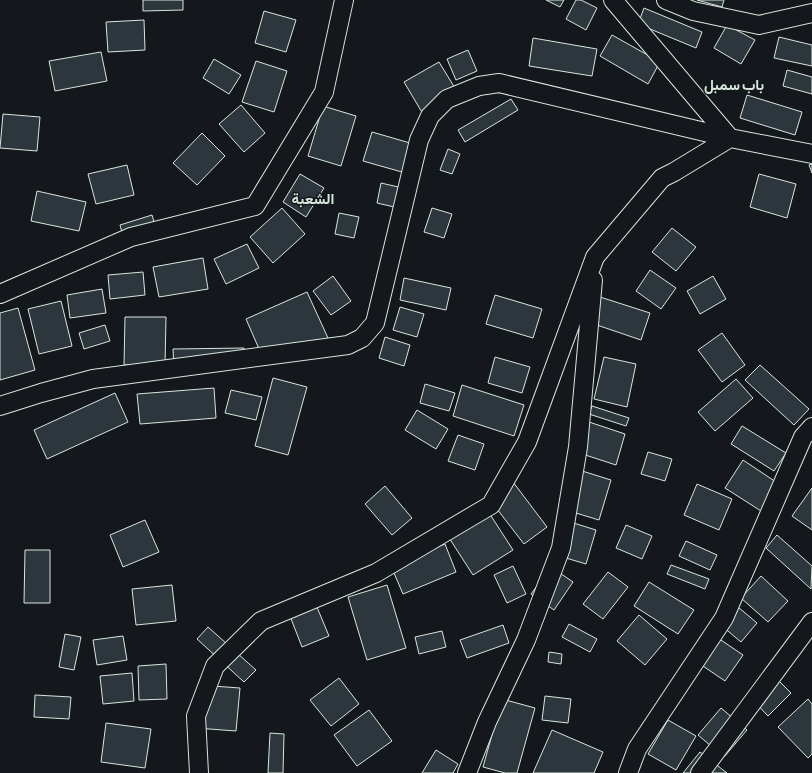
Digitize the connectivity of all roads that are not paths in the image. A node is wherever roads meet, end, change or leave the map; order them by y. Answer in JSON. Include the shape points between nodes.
{"nodes":[{"id":1,"x":344,"y":0,"type":"edge"},
{"id":2,"x":613,"y":0,"type":"edge"},
{"id":3,"x":666,"y":0,"type":"edge"},
{"id":4,"x":812,"y":13,"type":"edge"},
{"id":5,"x":730,"y":138,"type":"junction"},
{"id":6,"x":812,"y":154,"type":"edge"},
{"id":7,"x":595,"y":257,"type":"junction"},
{"id":8,"x":0,"y":294,"type":"edge"},
{"id":9,"x":0,"y":406,"type":"edge"},
{"id":10,"x":812,"y":426,"type":"edge"},
{"id":11,"x":812,"y":622,"type":"edge"},
{"id":12,"x":199,"y":773,"type":"edge"},
{"id":13,"x":467,"y":773,"type":"edge"},
{"id":14,"x":628,"y":773,"type":"edge"},
{"id":15,"x":700,"y":773,"type":"edge"}],
"edges":[{"from":1,"to":8,"type":"street","via":[[324,92],[255,206],[131,237]]},
{"from":2,"to":5,"type":"street"},
{"from":3,"to":4,"type":"street","via":[[693,11],[759,25]]},
{"from":5,"to":6,"type":"street"},
{"from":5,"to":7,"type":"street","via":[[662,178]]},
{"from":5,"to":9,"type":"street","via":[[499,83],[479,86],[447,99],[430,116],[419,140],[375,323],[362,338],[348,345],[93,379]]},
{"from":7,"to":12,"type":"street","via":[[527,442],[491,505],[376,573],[261,621],[215,666],[196,716]]},
{"from":7,"to":13,"type":"street","via":[[578,447],[561,548],[526,640],[487,722]]},
{"from":10,"to":14,"type":"street","via":[[803,437],[724,618],[637,749]]},
{"from":11,"to":15,"type":"street"}]}
